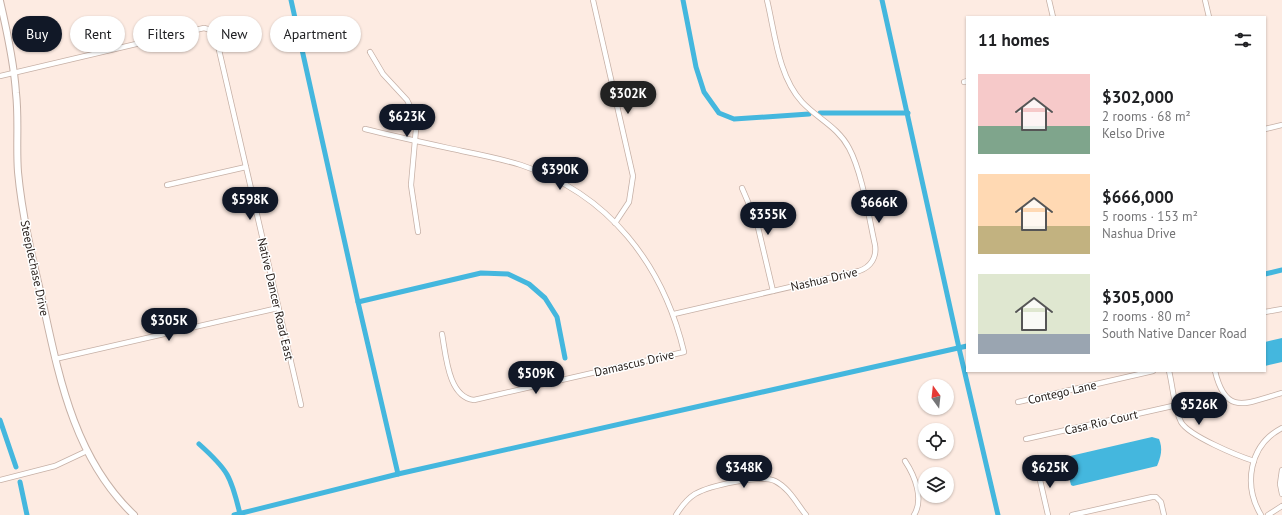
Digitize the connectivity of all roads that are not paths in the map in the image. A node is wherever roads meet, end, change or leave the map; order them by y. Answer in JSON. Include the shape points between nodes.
{"nodes":[{"id":1,"x":593,"y":0,"type":"edge"},
{"id":2,"x":767,"y":0,"type":"edge"},
{"id":3,"x":1049,"y":0,"type":"edge"},
{"id":4,"x":1205,"y":0,"type":"edge"},
{"id":5,"x":0,"y":1,"type":"edge"},
{"id":6,"x":1053,"y":16,"type":"edge"},
{"id":7,"x":1209,"y":16,"type":"edge"},
{"id":8,"x":370,"y":52,"type":"dead end"},
{"id":9,"x":13,"y":72,"type":"junction"},
{"id":10,"x":0,"y":76,"type":"edge"},
{"id":11,"x":1282,"y":124,"type":"edge"},
{"id":12,"x":365,"y":129,"type":"dead end"},
{"id":13,"x":1266,"y":129,"type":"edge"},
{"id":14,"x":415,"y":140,"type":"junction"},
{"id":15,"x":246,"y":167,"type":"junction"},
{"id":16,"x":167,"y":185,"type":"dead end"},
{"id":17,"x":742,"y":188,"type":"dead end"},
{"id":18,"x":615,"y":223,"type":"junction"},
{"id":19,"x":418,"y":232,"type":"dead end"},
{"id":20,"x":773,"y":291,"type":"junction"},
{"id":21,"x":278,"y":308,"type":"junction"},
{"id":22,"x":1282,"y":309,"type":"edge"},
{"id":23,"x":1266,"y":312,"type":"edge"},
{"id":24,"x":674,"y":314,"type":"junction"},
{"id":25,"x":442,"y":334,"type":"dead end"},
{"id":26,"x":55,"y":359,"type":"junction"},
{"id":27,"x":1149,"y":372,"type":"edge"},
{"id":28,"x":1169,"y":372,"type":"edge"},
{"id":29,"x":1215,"y":372,"type":"edge"},
{"id":30,"x":1282,"y":393,"type":"edge"},
{"id":31,"x":1018,"y":402,"type":"dead end"},
{"id":32,"x":301,"y":405,"type":"dead end"},
{"id":33,"x":1177,"y":405,"type":"junction"},
{"id":34,"x":1282,"y":428,"type":"edge"},
{"id":35,"x":1026,"y":439,"type":"dead end"},
{"id":36,"x":87,"y":451,"type":"junction"},
{"id":37,"x":905,"y":461,"type":"dead end"},
{"id":38,"x":1254,"y":461,"type":"junction"},
{"id":39,"x":1037,"y":467,"type":"dead end"},
{"id":40,"x":1282,"y":470,"type":"edge"},
{"id":41,"x":0,"y":480,"type":"edge"},
{"id":42,"x":1282,"y":494,"type":"edge"},
{"id":43,"x":1282,"y":506,"type":"edge"},
{"id":44,"x":134,"y":515,"type":"edge"},
{"id":45,"x":676,"y":515,"type":"edge"},
{"id":46,"x":806,"y":515,"type":"edge"},
{"id":47,"x":914,"y":515,"type":"edge"},
{"id":48,"x":1048,"y":515,"type":"edge"},
{"id":49,"x":1072,"y":515,"type":"edge"},
{"id":50,"x":1164,"y":515,"type":"edge"},
{"id":51,"x":1261,"y":515,"type":"edge"},
{"id":52,"x":1268,"y":515,"type":"edge"}],
"edges":[{"from":1,"to":18,"type":"street","via":[[633,176],[629,202]]},
{"from":2,"to":20,"type":"street","name":"Nashua Drive","via":[[783,68],[790,85],[806,105],[841,135],[853,156],[875,249],[871,263],[862,270]]},
{"from":3,"to":6,"type":"street"},
{"from":4,"to":7,"type":"street"},
{"from":5,"to":9,"type":"street","name":"Steeplechase Drive"},
{"from":8,"to":14,"type":"street","via":[[383,74],[411,107],[415,121]]},
{"from":9,"to":10,"type":"street"},
{"from":9,"to":15,"type":"street","name":"Native Dancer Road East","via":[[204,28],[211,30],[216,38]]},
{"from":9,"to":26,"type":"street","name":"Steeplechase Drive","via":[[18,114],[18,172],[24,219]]},
{"from":11,"to":13,"type":"street"},
{"from":12,"to":14,"type":"street"},
{"from":14,"to":18,"type":"street","via":[[505,160],[537,171],[580,194]]},
{"from":14,"to":19,"type":"street","via":[[412,185]]},
{"from":15,"to":16,"type":"street"},
{"from":15,"to":21,"type":"street","name":"Native Dancer Road East"},
{"from":17,"to":20,"type":"street","via":[[757,223]]},
{"from":18,"to":24,"type":"street","via":[[646,259]]},
{"from":20,"to":24,"type":"street","name":"Nashua Drive"},
{"from":21,"to":26,"type":"street"},
{"from":21,"to":32,"type":"street","name":"Native Dancer Road East"},
{"from":22,"to":23,"type":"street"},
{"from":24,"to":25,"type":"street","name":"Damascus Drive","via":[[684,352],[474,400],[466,399],[456,390]]},
{"from":26,"to":36,"type":"street","name":"Steeplechase Drive","via":[[72,420]]},
{"from":27,"to":31,"type":"street","name":"Contego Lane"},
{"from":28,"to":33,"type":"street"},
{"from":29,"to":30,"type":"street","via":[[1220,390],[1225,397],[1235,403],[1246,403]]},
{"from":33,"to":35,"type":"street","name":"Casa Rio Court"},
{"from":33,"to":38,"type":"street","via":[[1180,420],[1187,429],[1229,452]]},
{"from":34,"to":38,"type":"street","via":[[1267,440]]},
{"from":36,"to":41,"type":"street","via":[[55,466]]},
{"from":36,"to":44,"type":"street","name":"Steeplechase Drive","via":[[105,482]]},
{"from":37,"to":47,"type":"street","via":[[919,496]]},
{"from":38,"to":51,"type":"street","via":[[1251,490]]},
{"from":39,"to":48,"type":"street"},
{"from":40,"to":42,"type":"street"},
{"from":43,"to":52,"type":"street"},
{"from":45,"to":46,"type":"street","via":[[687,500],[698,492],[760,478],[782,485]]},
{"from":49,"to":50,"type":"street","via":[[1152,497],[1161,502]]}]}
